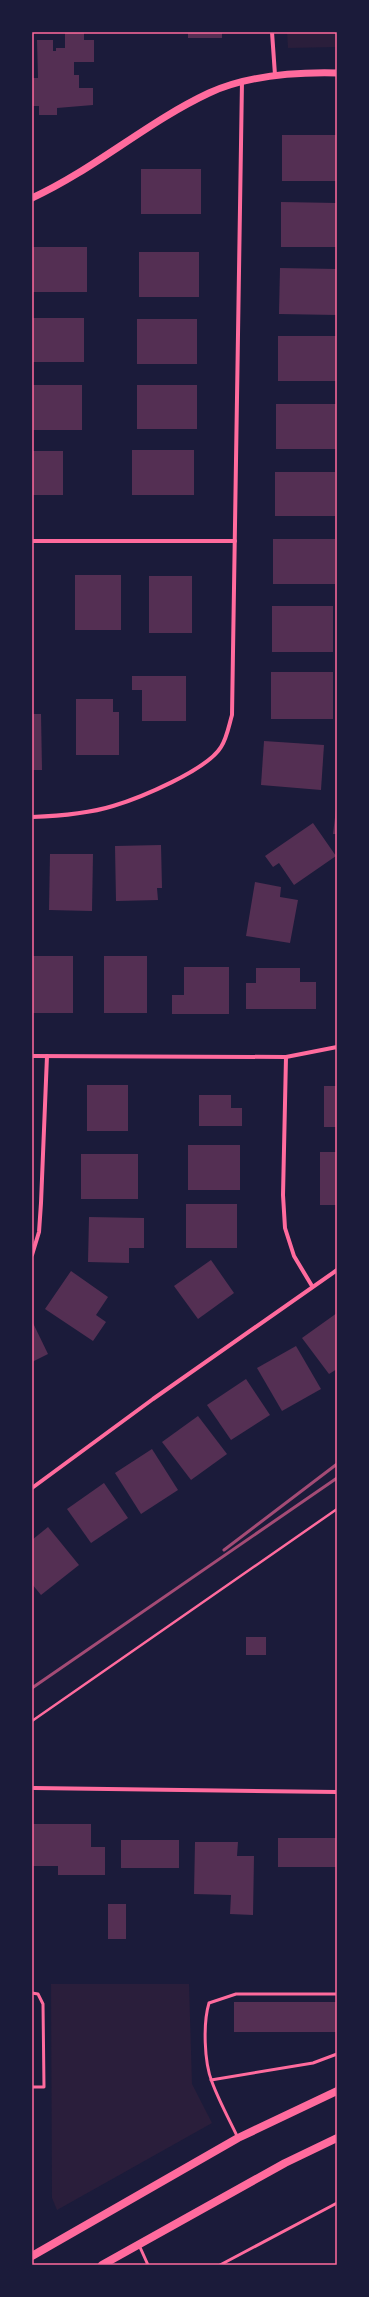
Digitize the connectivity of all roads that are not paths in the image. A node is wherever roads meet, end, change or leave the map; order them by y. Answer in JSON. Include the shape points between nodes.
{"nodes":[{"id":1,"x":272,"y":32,"type":"edge"},
{"id":2,"x":337,"y":73,"type":"edge"},
{"id":3,"x":275,"y":75,"type":"junction"},
{"id":4,"x":242,"y":81,"type":"junction"},
{"id":5,"x":32,"y":198,"type":"edge"},
{"id":6,"x":32,"y":541,"type":"edge"},
{"id":7,"x":235,"y":541,"type":"junction"},
{"id":8,"x":32,"y":817,"type":"edge"},
{"id":9,"x":337,"y":1047,"type":"edge"},
{"id":10,"x":32,"y":1056,"type":"edge"},
{"id":11,"x":47,"y":1056,"type":"junction"},
{"id":12,"x":286,"y":1057,"type":"junction"},
{"id":13,"x":32,"y":1255,"type":"edge"},
{"id":14,"x":337,"y":1270,"type":"edge"},
{"id":15,"x":312,"y":1286,"type":"junction"},
{"id":16,"x":32,"y":1488,"type":"edge"},
{"id":17,"x":34,"y":1788,"type":"dead end"},
{"id":18,"x":337,"y":1792,"type":"edge"},
{"id":19,"x":32,"y":1993,"type":"edge"},
{"id":20,"x":337,"y":1994,"type":"edge"},
{"id":21,"x":337,"y":2054,"type":"edge"},
{"id":22,"x":211,"y":2080,"type":"junction"},
{"id":23,"x":32,"y":2087,"type":"edge"},
{"id":24,"x":337,"y":2091,"type":"edge"},
{"id":25,"x":238,"y":2138,"type":"junction"},
{"id":26,"x":337,"y":2138,"type":"edge"},
{"id":27,"x":337,"y":2203,"type":"edge"},
{"id":28,"x":139,"y":2245,"type":"junction"},
{"id":29,"x":32,"y":2256,"type":"edge"},
{"id":30,"x":102,"y":2265,"type":"edge"},
{"id":31,"x":148,"y":2265,"type":"edge"},
{"id":32,"x":220,"y":2265,"type":"edge"}],
"edges":[{"from":1,"to":3,"type":"street"},
{"from":2,"to":3,"type":"street"},
{"from":3,"to":4,"type":"street"},
{"from":4,"to":5,"type":"street","via":[[210,93],[170,115],[83,171]]},
{"from":4,"to":7,"type":"street"},
{"from":6,"to":7,"type":"street"},
{"from":7,"to":8,"type":"street","via":[[234,690],[232,715],[222,747],[204,764],[167,784],[113,806],[63,816]]},
{"from":9,"to":12,"type":"street"},
{"from":10,"to":11,"type":"street"},
{"from":11,"to":12,"type":"street"},
{"from":11,"to":13,"type":"street","via":[[42,1203],[39,1232]]},
{"from":12,"to":15,"type":"street","via":[[283,1195],[285,1228],[294,1256]]},
{"from":14,"to":15,"type":"street"},
{"from":15,"to":16,"type":"street"},
{"from":17,"to":18,"type":"street"},
{"from":19,"to":23,"type":"lane","via":[[38,1994],[43,2004],[44,2087]]},
{"from":20,"to":22,"type":"lane","via":[[236,1994],[209,2003],[205,2016]]},
{"from":21,"to":22,"type":"lane","via":[[313,2063]]},
{"from":22,"to":25,"type":"lane"},
{"from":24,"to":25,"type":"main road"},
{"from":25,"to":29,"type":"main road"},
{"from":26,"to":28,"type":"main road","via":[[285,2163]]},
{"from":27,"to":32,"type":"lane"},
{"from":28,"to":30,"type":"main road"},
{"from":28,"to":31,"type":"lane"}]}
